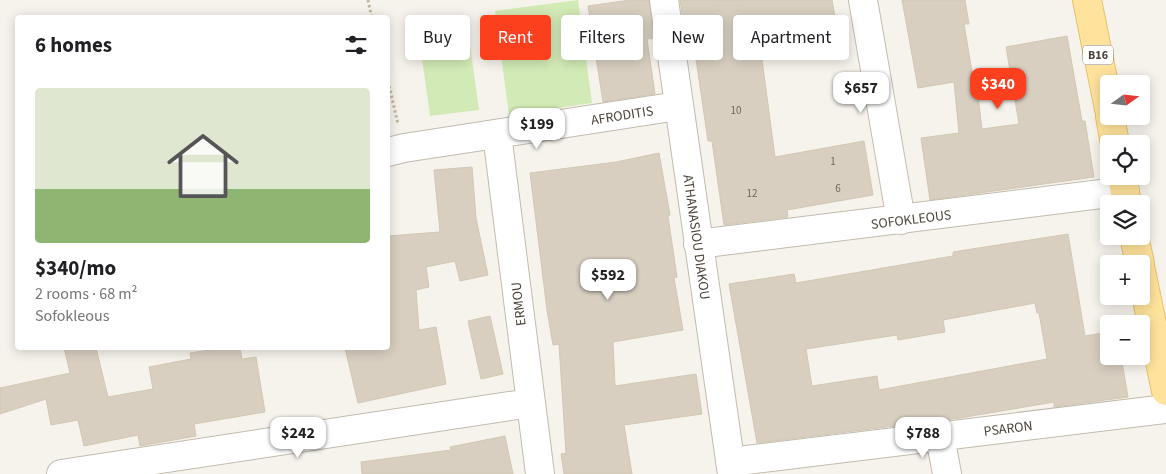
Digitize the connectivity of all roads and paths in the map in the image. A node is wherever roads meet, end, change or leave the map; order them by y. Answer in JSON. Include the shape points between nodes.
{"nodes":[{"id":1,"x":368,"y":0,"type":"edge"},
{"id":2,"x":664,"y":0,"type":"edge"},
{"id":3,"x":863,"y":0,"type":"edge"},
{"id":4,"x":1088,"y":0,"type":"edge"},
{"id":5,"x":371,"y":15,"type":"edge"},
{"id":6,"x":1102,"y":75,"type":"edge"},
{"id":7,"x":390,"y":98,"type":"edge"},
{"id":8,"x":678,"y":106,"type":"junction"},
{"id":9,"x":497,"y":134,"type":"junction"},
{"id":10,"x":396,"y":150,"type":"edge"},
{"id":11,"x":1124,"y":190,"type":"edge"},
{"id":12,"x":901,"y":220,"type":"junction"},
{"id":13,"x":698,"y":244,"type":"junction"},
{"id":14,"x":1148,"y":305,"type":"edge"},
{"id":15,"x":1166,"y":391,"type":"edge"},
{"id":16,"x":530,"y":403,"type":"junction"},
{"id":17,"x":1166,"y":409,"type":"edge"},
{"id":18,"x":940,"y":436,"type":"junction"},
{"id":19,"x":731,"y":468,"type":"edge"},
{"id":20,"x":61,"y":474,"type":"edge"},
{"id":21,"x":540,"y":474,"type":"edge"},
{"id":22,"x":947,"y":474,"type":"edge"}],
"edges":[{"from":1,"to":5,"type":"path"},
{"from":2,"to":8,"type":"street","name":"ATHANASIOU DIAKOU"},
{"from":3,"to":12,"type":"street"},
{"from":4,"to":6,"type":"main road","number":"B16"},
{"from":7,"to":10,"type":"path"},
{"from":8,"to":9,"type":"street","name":"AFRODITIS"},
{"from":8,"to":13,"type":"street","name":"ATHANASIOU DIAKOU"},
{"from":9,"to":10,"type":"street","name":"AFRODITIS"},
{"from":9,"to":16,"type":"street","name":"ERMOU"},
{"from":11,"to":12,"type":"street","name":"SOFOKLEOUS"},
{"from":12,"to":13,"type":"street","name":"SOFOKLEOUS"},
{"from":13,"to":19,"type":"street","name":"ATHANASIOU DIAKOU"},
{"from":14,"to":15,"type":"main road"},
{"from":16,"to":20,"type":"street"},
{"from":16,"to":21,"type":"street","name":"ERMOU"},
{"from":17,"to":18,"type":"street","name":"PSARON"},
{"from":18,"to":19,"type":"street","name":"PSARON"},
{"from":18,"to":22,"type":"street"}]}
